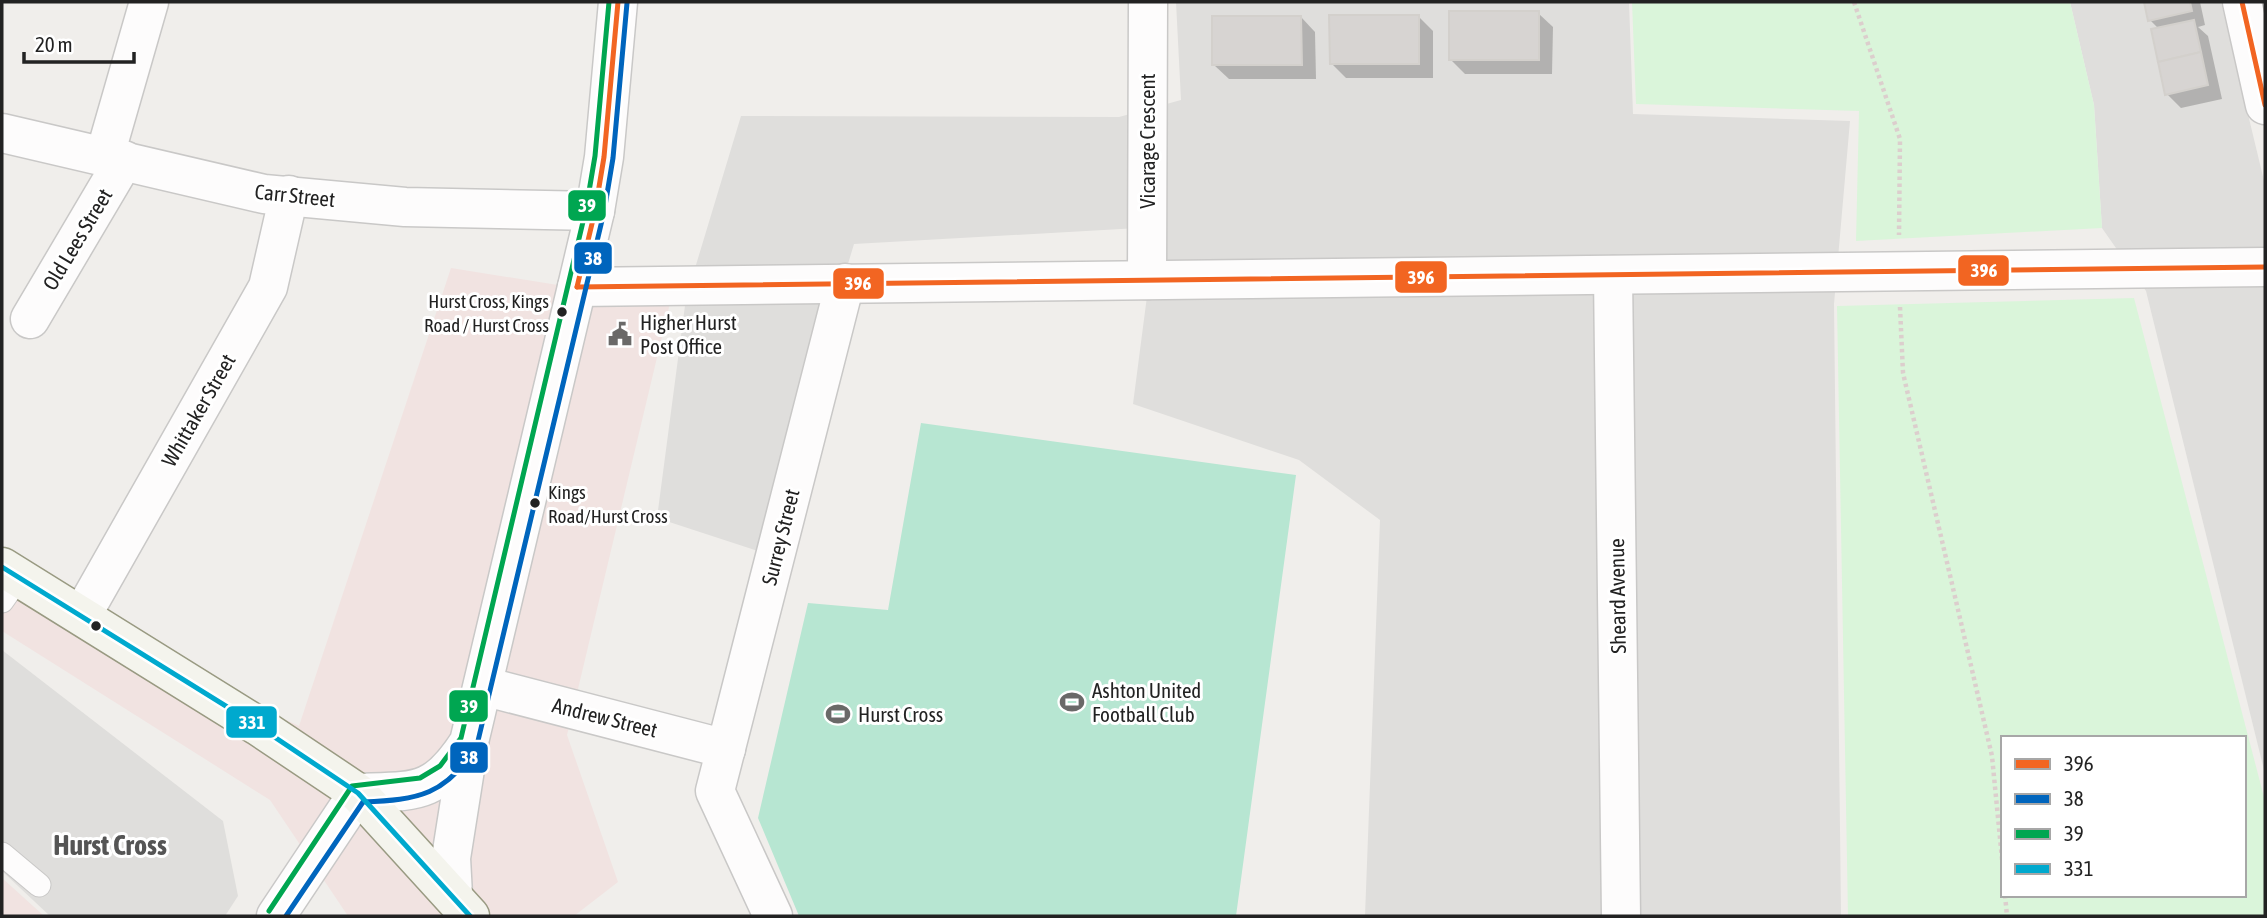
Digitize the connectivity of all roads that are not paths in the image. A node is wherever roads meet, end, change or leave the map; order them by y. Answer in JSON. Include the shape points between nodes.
{"nodes":[{"id":1,"x":149,"y":2,"type":"edge"},
{"id":2,"x":618,"y":2,"type":"edge"},
{"id":3,"x":1147,"y":2,"type":"edge"},
{"id":4,"x":2242,"y":2,"type":"edge"},
{"id":5,"x":2265,"y":105,"type":"edge"},
{"id":6,"x":2,"y":132,"type":"edge"},
{"id":7,"x":115,"y":157,"type":"junction"},
{"id":8,"x":289,"y":195,"type":"junction"},
{"id":9,"x":595,"y":211,"type":"junction"},
{"id":10,"x":2265,"y":267,"type":"edge"},
{"id":11,"x":1613,"y":275,"type":"junction"},
{"id":12,"x":1147,"y":280,"type":"junction"},
{"id":13,"x":845,"y":284,"type":"junction"},
{"id":14,"x":577,"y":287,"type":"junction"},
{"id":15,"x":30,"y":319,"type":"dead end"},
{"id":16,"x":7,"y":582,"type":"edge"},
{"id":17,"x":82,"y":615,"type":"junction"},
{"id":18,"x":483,"y":686,"type":"junction"},
{"id":19,"x":469,"y":742,"type":"junction"},
{"id":20,"x":726,"y":749,"type":"junction"},
{"id":21,"x":358,"y":793,"type":"junction"},
{"id":22,"x":2,"y":854,"type":"edge"},
{"id":23,"x":39,"y":885,"type":"dead end"},
{"id":24,"x":461,"y":906,"type":"edge"},
{"id":25,"x":276,"y":916,"type":"edge"},
{"id":26,"x":773,"y":916,"type":"edge"},
{"id":27,"x":1621,"y":916,"type":"edge"}],
"edges":[{"from":1,"to":7,"type":"street","name":"Old Lees Street"},
{"from":2,"to":9,"type":"street"},
{"from":3,"to":12,"type":"street","name":"Vicarage Crescent"},
{"from":4,"to":5,"type":"street"},
{"from":6,"to":7,"type":"street","name":"Carr Street"},
{"from":7,"to":8,"type":"street","name":"Carr Street","via":[[264,194]]},
{"from":7,"to":15,"type":"street","name":"Old Lees Street"},
{"from":8,"to":9,"type":"street","name":"Carr Street","via":[[405,207]]},
{"from":8,"to":17,"type":"street","name":"Whittaker Street","via":[[268,287]]},
{"from":9,"to":14,"type":"street"},
{"from":10,"to":11,"type":"street"},
{"from":11,"to":12,"type":"street"},
{"from":11,"to":27,"type":"street","name":"Sheard Avenue"},
{"from":12,"to":13,"type":"street"},
{"from":13,"to":14,"type":"street"},
{"from":13,"to":20,"type":"street","name":"Surrey Street"},
{"from":14,"to":18,"type":"street"},
{"from":16,"to":17,"type":"main road"},
{"from":17,"to":21,"type":"main road"},
{"from":18,"to":19,"type":"street"},
{"from":18,"to":20,"type":"street","name":"Andrew Street"},
{"from":19,"to":21,"type":"street","via":[[453,766],[421,788]]},
{"from":19,"to":24,"type":"street","via":[[451,858]]},
{"from":20,"to":26,"type":"street","name":"Surrey Street","via":[[715,792]]},
{"from":21,"to":24,"type":"main road"},
{"from":21,"to":25,"type":"street"},
{"from":22,"to":23,"type":"lane"}]}
